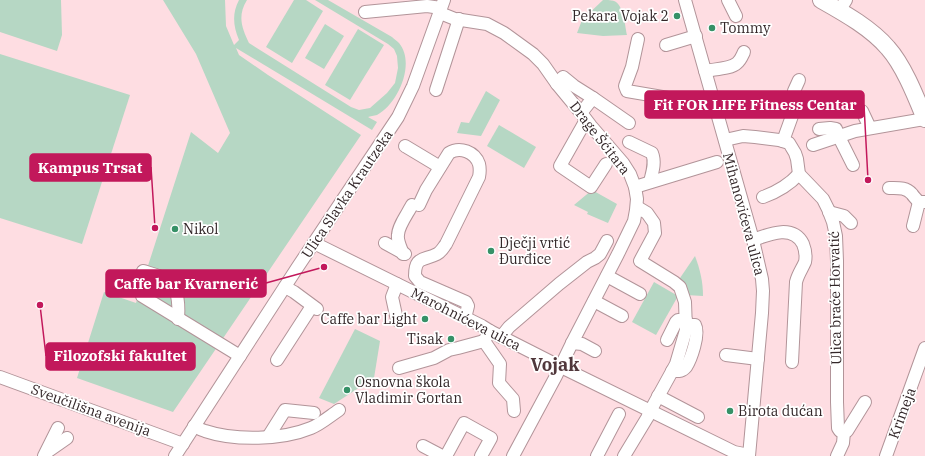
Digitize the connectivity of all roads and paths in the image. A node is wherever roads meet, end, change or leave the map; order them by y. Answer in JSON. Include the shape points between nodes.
{"nodes":[{"id":1,"x":413,"y":0,"type":"edge"},
{"id":2,"x":685,"y":0,"type":"edge"},
{"id":3,"x":728,"y":0,"type":"edge"},
{"id":4,"x":821,"y":0,"type":"edge"},
{"id":5,"x":843,"y":5,"type":"edge"},
{"id":6,"x":427,"y":6,"type":"junction"},
{"id":7,"x":442,"y":7,"type":"edge"},
{"id":8,"x":365,"y":12,"type":"dead end"},
{"id":9,"x":736,"y":16,"type":"dead end"},
{"id":10,"x":459,"y":19,"type":"junction"},
{"id":11,"x":696,"y":36,"type":"junction"},
{"id":12,"x":638,"y":39,"type":"dead end"},
{"id":13,"x":666,"y":45,"type":"dead end"},
{"id":14,"x":744,"y":52,"type":"dead end"},
{"id":15,"x":705,"y":71,"type":"junction"},
{"id":16,"x":799,"y":80,"type":"dead end"},
{"id":17,"x":557,"y":84,"type":"junction"},
{"id":18,"x":436,"y":90,"type":"dead end"},
{"id":19,"x":593,"y":98,"type":"junction"},
{"id":20,"x":715,"y":106,"type":"junction"},
{"id":21,"x":862,"y":111,"type":"dead end"},
{"id":22,"x":584,"y":116,"type":"junction"},
{"id":23,"x":925,"y":119,"type":"edge"},
{"id":24,"x":628,"y":123,"type":"dead end"},
{"id":25,"x":870,"y":128,"type":"junction"},
{"id":26,"x":819,"y":129,"type":"dead end"},
{"id":27,"x":839,"y":136,"type":"junction"},
{"id":28,"x":725,"y":140,"type":"junction"},
{"id":29,"x":783,"y":141,"type":"junction"},
{"id":30,"x":629,"y":142,"type":"dead end"},
{"id":31,"x":813,"y":145,"type":"dead end"},
{"id":32,"x":405,"y":146,"type":"dead end"},
{"id":33,"x":717,"y":162,"type":"dead end"},
{"id":34,"x":606,"y":164,"type":"dead end"},
{"id":35,"x":853,"y":165,"type":"dead end"},
{"id":36,"x":440,"y":167,"type":"junction"},
{"id":37,"x":799,"y":174,"type":"junction"},
{"id":38,"x":650,"y":182,"type":"junction"},
{"id":39,"x":635,"y":187,"type":"junction"},
{"id":40,"x":890,"y":188,"type":"dead end"},
{"id":41,"x":763,"y":197,"type":"dead end"},
{"id":42,"x":922,"y":202,"type":"edge"},
{"id":43,"x":636,"y":207,"type":"junction"},
{"id":44,"x":830,"y":212,"type":"junction"},
{"id":45,"x":851,"y":223,"type":"dead end"},
{"id":46,"x":912,"y":226,"type":"dead end"},
{"id":47,"x":753,"y":240,"type":"junction"},
{"id":48,"x":606,"y":241,"type":"dead end"},
{"id":49,"x":385,"y":242,"type":"dead end"},
{"id":50,"x":314,"y":243,"type":"junction"},
{"id":51,"x":403,"y":254,"type":"junction"},
{"id":52,"x":417,"y":263,"type":"junction"},
{"id":53,"x":143,"y":271,"type":"dead end"},
{"id":54,"x":607,"y":276,"type":"junction"},
{"id":55,"x":397,"y":284,"type":"junction"},
{"id":56,"x":285,"y":287,"type":"junction"},
{"id":57,"x":640,"y":294,"type":"dead end"},
{"id":58,"x":142,"y":296,"type":"dead end"},
{"id":59,"x":594,"y":301,"type":"junction"},
{"id":60,"x":622,"y":316,"type":"dead end"},
{"id":61,"x":465,"y":318,"type":"junction"},
{"id":62,"x":178,"y":319,"type":"junction"},
{"id":63,"x":397,"y":320,"type":"dead end"},
{"id":64,"x":686,"y":322,"type":"junction"},
{"id":65,"x":487,"y":336,"type":"junction"},
{"id":66,"x":502,"y":337,"type":"junction"},
{"id":67,"x":667,"y":340,"type":"dead end"},
{"id":68,"x":572,"y":343,"type":"junction"},
{"id":69,"x":925,"y":348,"type":"edge"},
{"id":70,"x":595,"y":351,"type":"dead end"},
{"id":71,"x":726,"y":355,"type":"dead end"},
{"id":72,"x":240,"y":356,"type":"junction"},
{"id":73,"x":758,"y":359,"type":"junction"},
{"id":74,"x":277,"y":360,"type":"dead end"},
{"id":75,"x":792,"y":362,"type":"dead end"},
{"id":76,"x":561,"y":367,"type":"junction"},
{"id":77,"x":399,"y":368,"type":"dead end"},
{"id":78,"x":0,"y":377,"type":"edge"},
{"id":79,"x":658,"y":396,"type":"junction"},
{"id":80,"x":865,"y":402,"type":"dead end"},
{"id":81,"x":339,"y":410,"type":"dead end"},
{"id":82,"x":514,"y":411,"type":"dead end"},
{"id":83,"x":650,"y":411,"type":"junction"},
{"id":84,"x":314,"y":413,"type":"dead end"},
{"id":85,"x":619,"y":414,"type":"dead end"},
{"id":86,"x":698,"y":417,"type":"dead end"},
{"id":87,"x":194,"y":426,"type":"junction"},
{"id":88,"x":58,"y":428,"type":"dead end"},
{"id":89,"x":844,"y":432,"type":"junction"},
{"id":90,"x":265,"y":437,"type":"junction"},
{"id":91,"x":67,"y":438,"type":"dead end"},
{"id":92,"x":183,"y":444,"type":"junction"},
{"id":93,"x":423,"y":446,"type":"dead end"},
{"id":94,"x":45,"y":455,"type":"edge"},
{"id":95,"x":749,"y":455,"type":"edge"},
{"id":96,"x":175,"y":456,"type":"edge"},
{"id":97,"x":442,"y":456,"type":"edge"},
{"id":98,"x":446,"y":456,"type":"edge"},
{"id":99,"x":481,"y":456,"type":"edge"},
{"id":100,"x":513,"y":456,"type":"edge"},
{"id":101,"x":597,"y":456,"type":"edge"},
{"id":102,"x":624,"y":456,"type":"edge"},
{"id":103,"x":837,"y":456,"type":"edge"},
{"id":104,"x":886,"y":456,"type":"edge"}],
"edges":[{"from":1,"to":6,"type":"street"},
{"from":2,"to":11,"type":"street","name":"Mihanovićeva ulica"},
{"from":3,"to":9,"type":"street"},
{"from":4,"to":5,"type":"main road"},
{"from":5,"to":23,"type":"main road","via":[[889,48],[903,71]]},
{"from":6,"to":7,"type":"street","name":"Drage Šćitara"},
{"from":6,"to":8,"type":"street"},
{"from":7,"to":10,"type":"street","name":"Drage Šćitara","via":[[455,19]]},
{"from":7,"to":50,"type":"street","name":"Ulica Slavka Krautzeka","via":[[413,86],[398,117]]},
{"from":10,"to":17,"type":"street","name":"Drage Šćitara","via":[[487,24],[504,33],[533,54]]},
{"from":10,"to":18,"type":"street"},
{"from":11,"to":13,"type":"street"},
{"from":11,"to":15,"type":"street","name":"Mihanovićeva ulica"},
{"from":12,"to":20,"type":"street","via":[[625,86],[627,91]]},
{"from":14,"to":15,"type":"street","via":[[737,64]]},
{"from":15,"to":20,"type":"street","name":"Mihanovićeva ulica"},
{"from":16,"to":29,"type":"street","via":[[794,90],[792,116]]},
{"from":17,"to":19,"type":"street","via":[[563,77]]},
{"from":17,"to":22,"type":"street","name":"Drage Šćitara"},
{"from":19,"to":22,"type":"street"},
{"from":19,"to":24,"type":"street"},
{"from":20,"to":28,"type":"street","name":"Mihanovićeva ulica"},
{"from":21,"to":25,"type":"street"},
{"from":22,"to":34,"type":"street","via":[[560,166],[591,187]]},
{"from":22,"to":39,"type":"street","name":"Drage Šćitara","via":[[623,163]]},
{"from":23,"to":25,"type":"street"},
{"from":25,"to":27,"type":"street"},
{"from":26,"to":27,"type":"street","via":[[836,129]]},
{"from":27,"to":31,"type":"street"},
{"from":27,"to":35,"type":"street"},
{"from":28,"to":29,"type":"street","via":[[750,137]]},
{"from":28,"to":47,"type":"street","name":"Mihanovićeva ulica"},
{"from":29,"to":37,"type":"street","via":[[790,143],[795,153]]},
{"from":30,"to":38,"type":"street","via":[[652,153],[654,164]]},
{"from":32,"to":36,"type":"street"},
{"from":33,"to":38,"type":"street"},
{"from":36,"to":51,"type":"street","via":[[399,228]]},
{"from":36,"to":52,"type":"street","via":[[449,153],[462,150],[477,159],[479,177],[471,203],[446,244],[438,253]]},
{"from":37,"to":41,"type":"street","via":[[780,190]]},
{"from":37,"to":44,"type":"street","name":"Ulica braće Horvatić","via":[[823,199]]},
{"from":38,"to":39,"type":"street"},
{"from":39,"to":43,"type":"street","name":"Drage Šćitara"},
{"from":40,"to":42,"type":"street","via":[[902,188]]},
{"from":42,"to":46,"type":"street"},
{"from":43,"to":54,"type":"street","name":"Drage Šćitara","via":[[634,221]]},
{"from":43,"to":64,"type":"street","via":[[651,218],[655,233],[640,261],[680,287],[685,302]]},
{"from":44,"to":45,"type":"street","via":[[844,216]]},
{"from":44,"to":89,"type":"street","name":"Ulica braće Horvatić","via":[[836,236],[837,261],[838,428]]},
{"from":47,"to":73,"type":"street","name":"Mihanovićeva ulica","via":[[763,291]]},
{"from":47,"to":75,"type":"street","via":[[776,232],[785,232],[798,237],[804,248],[804,262],[796,282]]},
{"from":48,"to":66,"type":"street","via":[[600,254],[559,284],[509,327]]},
{"from":49,"to":51,"type":"street"},
{"from":50,"to":55,"type":"street","name":"Marohnićeva ulica"},
{"from":50,"to":56,"type":"street","name":"Ulica Slavka Krautzeka"},
{"from":51,"to":52,"type":"street"},
{"from":52,"to":61,"type":"street","via":[[415,276],[420,282],[466,302],[468,306]]},
{"from":53,"to":62,"type":"street","via":[[168,280],[174,287],[179,305]]},
{"from":54,"to":57,"type":"street"},
{"from":54,"to":59,"type":"street","name":"Drage Šćitara"},
{"from":55,"to":61,"type":"street","name":"Marohnićeva ulica"},
{"from":55,"to":63,"type":"street","via":[[392,297]]},
{"from":56,"to":72,"type":"street","name":"Ulica Slavka Krautzeka"},
{"from":56,"to":74,"type":"street","via":[[315,308]]},
{"from":58,"to":62,"type":"street"},
{"from":59,"to":60,"type":"street"},
{"from":59,"to":68,"type":"street","name":"Drage Šćitara"},
{"from":61,"to":65,"type":"street","name":"Marohnićeva ulica"},
{"from":62,"to":72,"type":"street"},
{"from":64,"to":67,"type":"street","via":[[678,320]]},
{"from":64,"to":79,"type":"street","via":[[676,364]]},
{"from":65,"to":66,"type":"street","name":"Marohnićeva ulica"},
{"from":65,"to":77,"type":"street","via":[[434,358]]},
{"from":65,"to":82,"type":"street","via":[[500,364],[499,383],[513,399]]},
{"from":66,"to":76,"type":"street","name":"Marohnićeva ulica"},
{"from":68,"to":70,"type":"street","via":[[582,344]]},
{"from":68,"to":76,"type":"street","name":"Drage Šćitara"},
{"from":69,"to":104,"type":"street","name":"Krimeja"},
{"from":71,"to":73,"type":"street"},
{"from":72,"to":87,"type":"street","name":"Ulica Slavka Krautzeka"},
{"from":73,"to":95,"type":"street","name":"Mihanovićeva ulica"},
{"from":76,"to":83,"type":"street","name":"Marohnićeva ulica"},
{"from":76,"to":100,"type":"street","name":"Drage Šćitara"},
{"from":78,"to":92,"type":"street","name":"Sveučilišna avenija"},
{"from":79,"to":83,"type":"street"},
{"from":79,"to":86,"type":"street"},
{"from":80,"to":89,"type":"street"},
{"from":81,"to":90,"type":"street","via":[[312,428],[297,433]]},
{"from":83,"to":95,"type":"street","name":"Marohnićeva ulica","via":[[734,452]]},
{"from":83,"to":102,"type":"street"},
{"from":84,"to":90,"type":"street","via":[[285,410]]},
{"from":85,"to":101,"type":"street"},
{"from":87,"to":90,"type":"street","via":[[227,436]]},
{"from":87,"to":92,"type":"street","name":"Ulica Slavka Krautzeka"},
{"from":88,"to":94,"type":"street"},
{"from":89,"to":103,"type":"street"},
{"from":91,"to":94,"type":"street"},
{"from":92,"to":96,"type":"street","name":"Ulica Slavka Krautzeka"},
{"from":93,"to":97,"type":"street"},
{"from":98,"to":99,"type":"street","via":[[464,423],[491,438]]}]}
